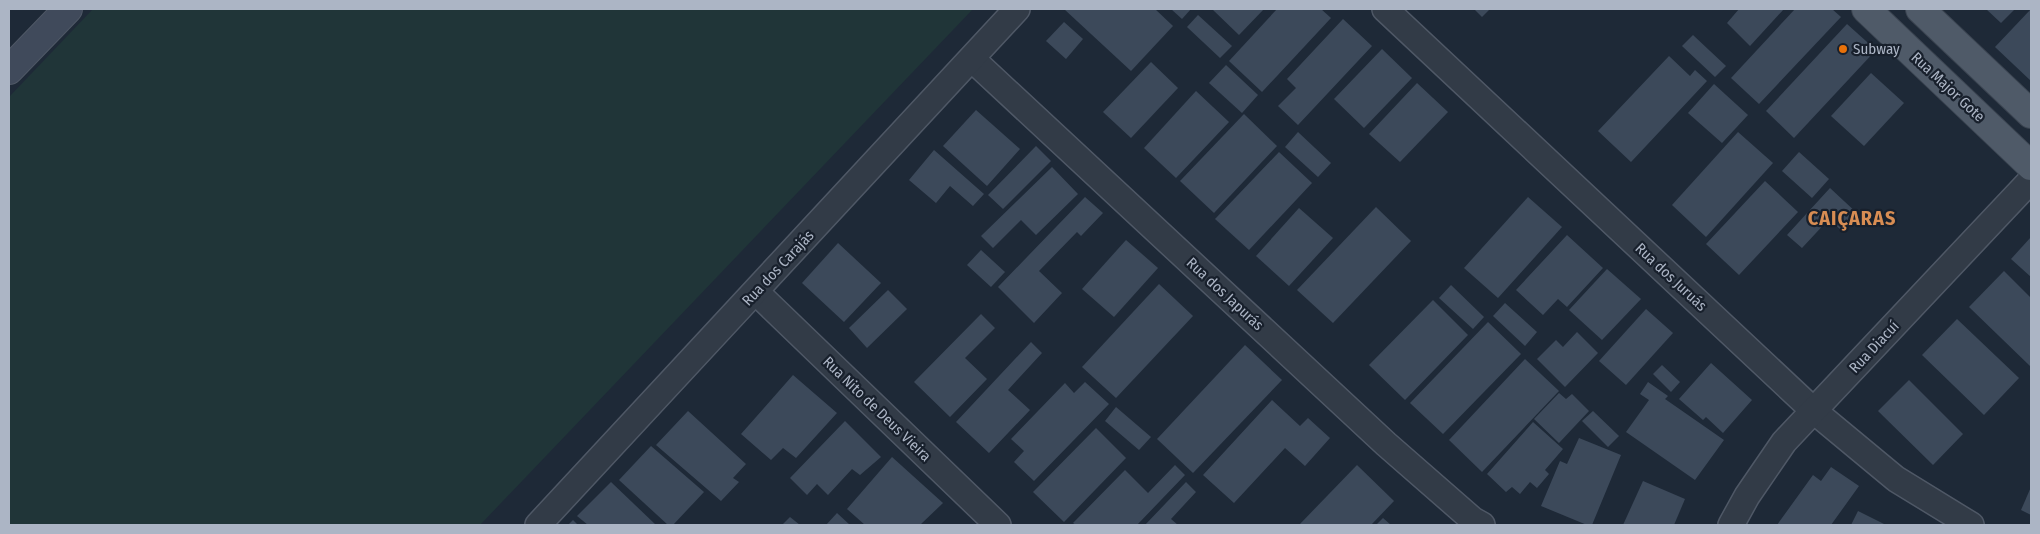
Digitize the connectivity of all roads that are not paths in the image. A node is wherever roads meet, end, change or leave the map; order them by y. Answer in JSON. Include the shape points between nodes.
{"nodes":[{"id":1,"x":68,"y":9,"type":"edge"},
{"id":2,"x":1018,"y":9,"type":"edge"},
{"id":3,"x":1385,"y":9,"type":"edge"},
{"id":4,"x":1866,"y":9,"type":"edge"},
{"id":5,"x":1920,"y":9,"type":"edge"},
{"id":6,"x":972,"y":59,"type":"junction"},
{"id":7,"x":9,"y":70,"type":"edge"},
{"id":8,"x":2031,"y":114,"type":"edge"},
{"id":9,"x":2031,"y":166,"type":"edge"},
{"id":10,"x":2031,"y":180,"type":"edge"},
{"id":11,"x":756,"y":292,"type":"junction"},
{"id":12,"x":1814,"y":411,"type":"junction"},
{"id":13,"x":985,"y":521,"type":"edge"},
{"id":14,"x":538,"y":525,"type":"edge"},
{"id":15,"x":1482,"y":525,"type":"edge"},
{"id":16,"x":1731,"y":525,"type":"edge"},
{"id":17,"x":1971,"y":525,"type":"edge"}],
"edges":[{"from":1,"to":7,"type":"street"},
{"from":2,"to":6,"type":"street","name":"Rua dos Carajás"},
{"from":3,"to":12,"type":"street","name":"Rua dos Juruás"},
{"from":4,"to":9,"type":"main road","name":"Rua Major Gote"},
{"from":5,"to":8,"type":"main road"},
{"from":6,"to":11,"type":"street","name":"Rua dos Carajás"},
{"from":6,"to":15,"type":"street","name":"Rua dos Japurás","via":[[1386,444]]},
{"from":10,"to":12,"type":"street","name":"Rua Diacuí"},
{"from":11,"to":13,"type":"street","name":"Rua Nito de Deus Vieira"},
{"from":11,"to":14,"type":"street","name":"Rua dos Carajás"},
{"from":12,"to":16,"type":"street","name":"Rua Diacuí","via":[[1784,442]]},
{"from":12,"to":17,"type":"street","name":"Rua dos Juruás","via":[[1896,479]]}]}
